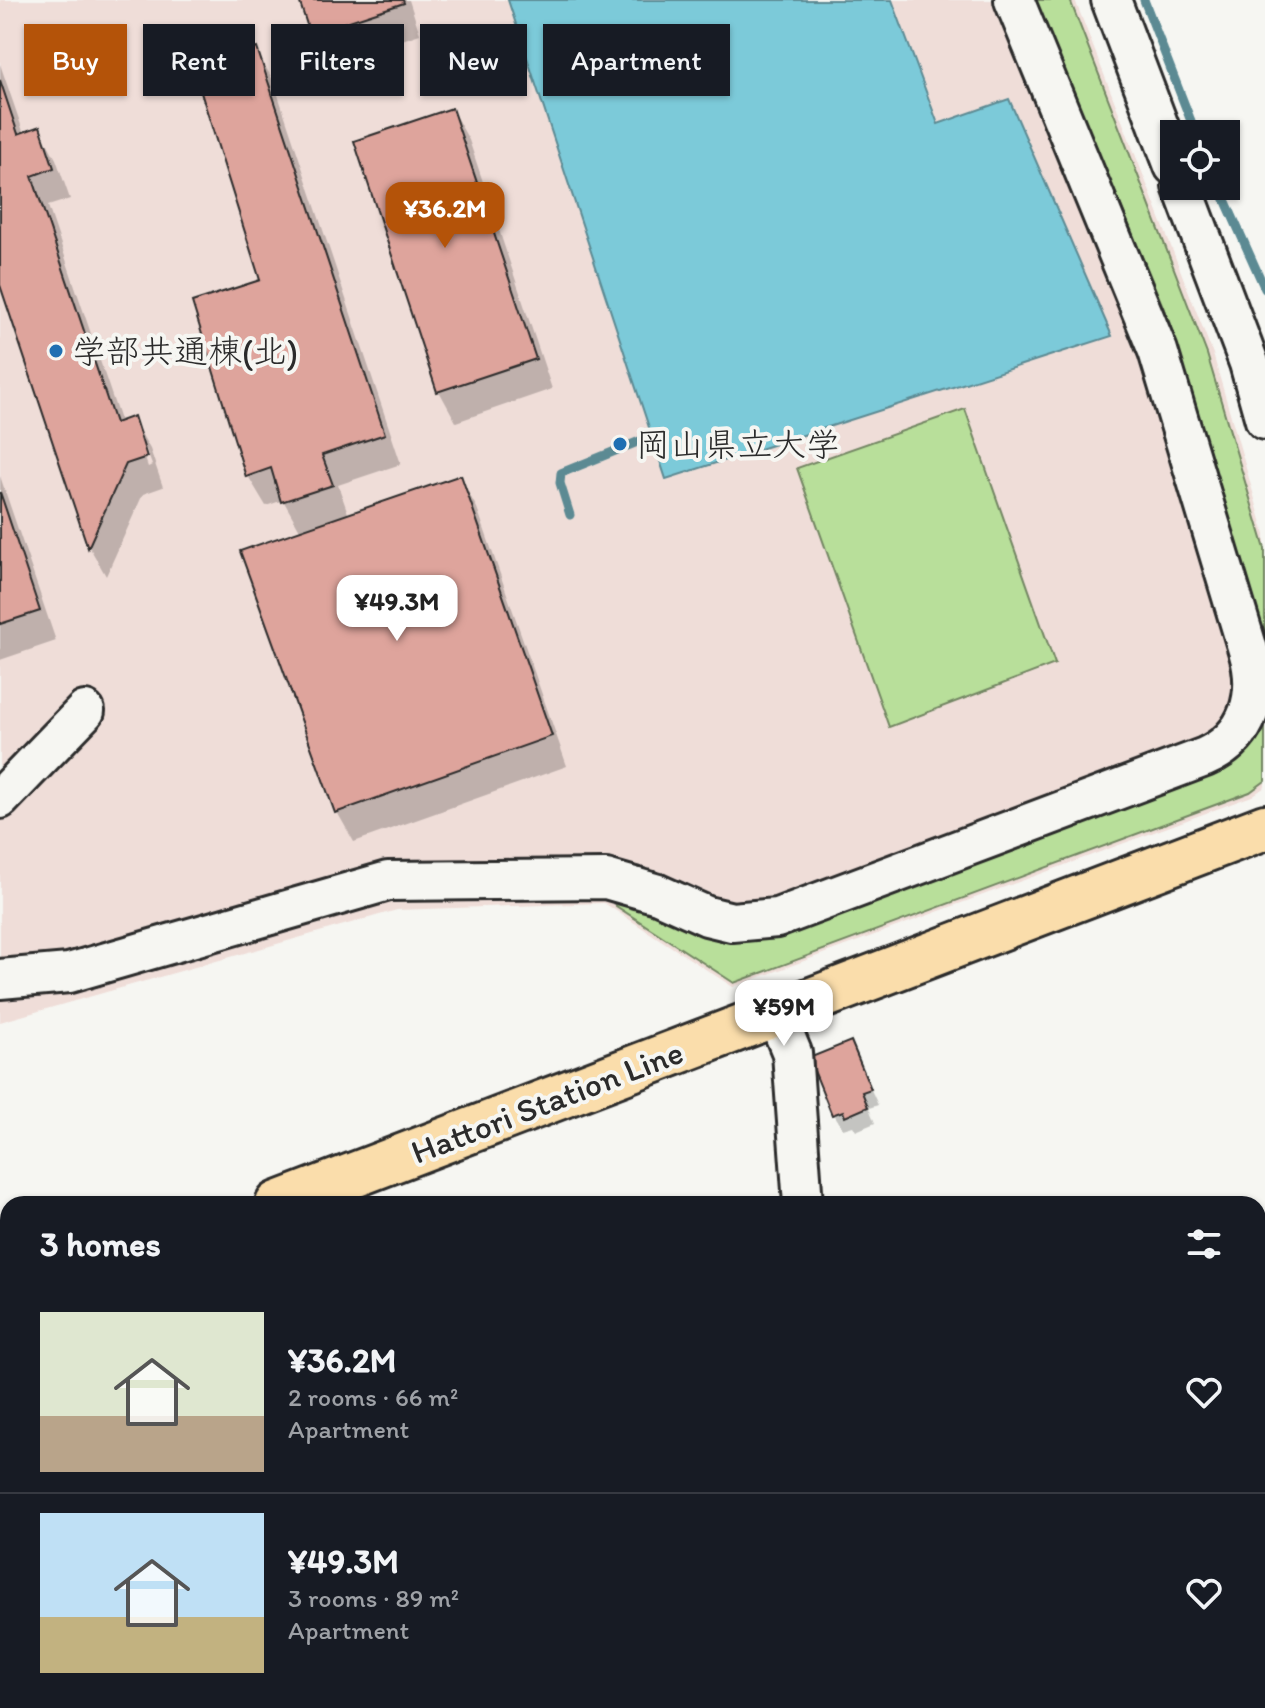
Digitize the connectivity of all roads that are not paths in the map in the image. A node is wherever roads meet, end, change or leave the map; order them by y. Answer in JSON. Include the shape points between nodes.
{"nodes":[{"id":1,"x":1014,"y":0,"type":"edge"},
{"id":2,"x":1111,"y":0,"type":"edge"},
{"id":3,"x":1160,"y":129,"type":"edge"},
{"id":4,"x":1187,"y":200,"type":"edge"},
{"id":5,"x":1265,"y":420,"type":"edge"},
{"id":6,"x":85,"y":711,"type":"dead end"},
{"id":7,"x":0,"y":799,"type":"edge"},
{"id":8,"x":1265,"y":827,"type":"edge"},
{"id":9,"x":0,"y":979,"type":"edge"},
{"id":10,"x":776,"y":1014,"type":"junction"},
{"id":11,"x":299,"y":1196,"type":"edge"},
{"id":12,"x":802,"y":1196,"type":"edge"}],
"edges":[{"from":1,"to":9,"type":"street","via":[[1158,351],[1244,635],[1255,673],[1254,700],[1235,737],[1205,757],[777,918],[732,922],[606,879],[401,880],[361,886],[69,973]]},
{"from":2,"to":3,"type":"street"},
{"from":4,"to":5,"type":"street"},
{"from":6,"to":7,"type":"street"},
{"from":8,"to":10,"type":"main road","name":"Hattori Station Line"},
{"from":10,"to":11,"type":"main road","name":"Hattori Station Line"},
{"from":10,"to":12,"type":"street","via":[[792,1053]]}]}
